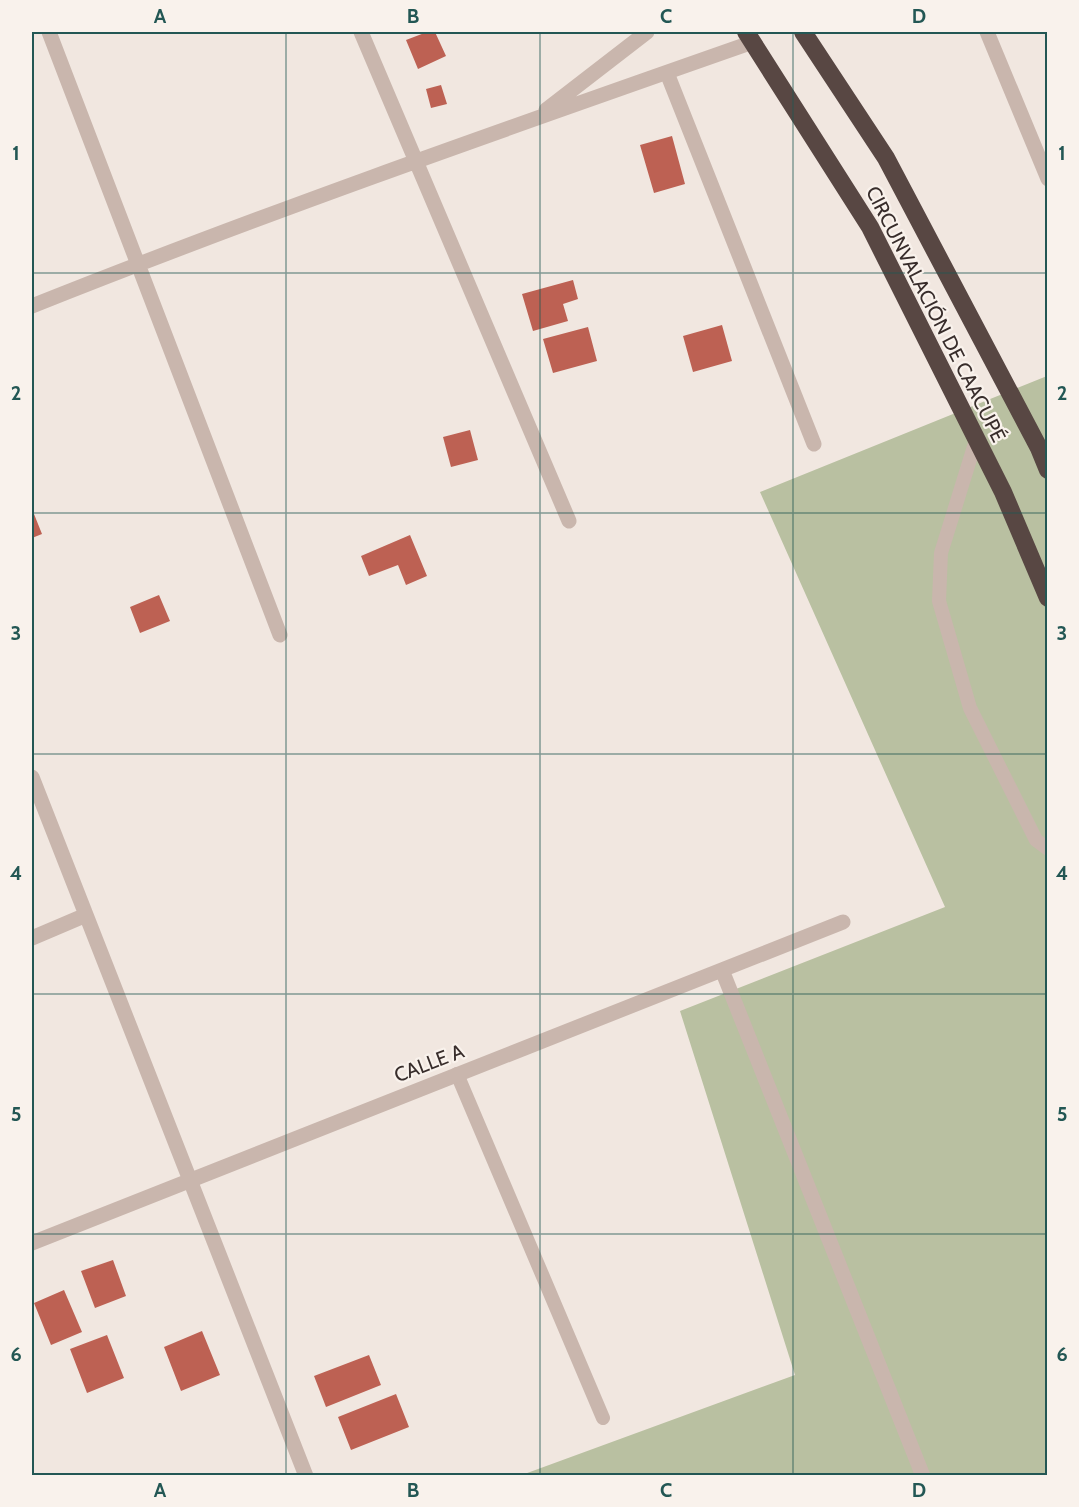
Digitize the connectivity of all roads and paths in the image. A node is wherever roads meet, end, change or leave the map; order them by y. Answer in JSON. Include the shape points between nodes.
{"nodes":[{"id":1,"x":49,"y":32,"type":"edge"},
{"id":2,"x":361,"y":32,"type":"edge"},
{"id":3,"x":647,"y":32,"type":"edge"},
{"id":4,"x":803,"y":32,"type":"edge"},
{"id":5,"x":987,"y":32,"type":"edge"},
{"id":6,"x":749,"y":37,"type":"edge"},
{"id":7,"x":667,"y":73,"type":"junction"},
{"id":8,"x":537,"y":117,"type":"junction"},
{"id":9,"x":416,"y":160,"type":"junction"},
{"id":10,"x":1047,"y":179,"type":"edge"},
{"id":11,"x":139,"y":263,"type":"junction"},
{"id":12,"x":32,"y":306,"type":"edge"},
{"id":13,"x":976,"y":440,"type":"junction"},
{"id":14,"x":814,"y":444,"type":"dead end"},
{"id":15,"x":1047,"y":470,"type":"edge"},
{"id":16,"x":569,"y":520,"type":"dead end"},
{"id":17,"x":1047,"y":598,"type":"edge"},
{"id":18,"x":280,"y":635,"type":"dead end"},
{"id":19,"x":32,"y":777,"type":"edge"},
{"id":20,"x":1047,"y":849,"type":"edge"},
{"id":21,"x":86,"y":915,"type":"junction"},
{"id":22,"x":843,"y":922,"type":"dead end"},
{"id":23,"x":32,"y":938,"type":"edge"},
{"id":24,"x":722,"y":970,"type":"junction"},
{"id":25,"x":457,"y":1074,"type":"junction"},
{"id":26,"x":190,"y":1179,"type":"junction"},
{"id":27,"x":32,"y":1243,"type":"edge"},
{"id":28,"x":603,"y":1418,"type":"dead end"},
{"id":29,"x":306,"y":1476,"type":"edge"},
{"id":30,"x":923,"y":1476,"type":"edge"}],
"edges":[{"from":1,"to":11,"type":"street"},
{"from":2,"to":9,"type":"street"},
{"from":3,"to":8,"type":"street"},
{"from":4,"to":15,"type":"highway","name":"CIRCUNVALACIÓN DE CAACUPÉ","via":[[886,158]]},
{"from":5,"to":10,"type":"street"},
{"from":6,"to":7,"type":"street"},
{"from":6,"to":13,"type":"highway","name":"CIRCUNVALACIÓN DE CAACUPÉ","via":[[870,227]]},
{"from":7,"to":8,"type":"street"},
{"from":7,"to":14,"type":"street"},
{"from":8,"to":9,"type":"street"},
{"from":9,"to":11,"type":"street"},
{"from":9,"to":16,"type":"street"},
{"from":11,"to":12,"type":"street"},
{"from":11,"to":18,"type":"street"},
{"from":13,"to":17,"type":"highway","name":"CIRCUNVALACIÓN DE CAACUPÉ","via":[[1003,492]]},
{"from":13,"to":20,"type":"lane","via":[[942,553],[939,601],[970,708],[1036,840]]},
{"from":19,"to":21,"type":"street"},
{"from":21,"to":23,"type":"street"},
{"from":21,"to":26,"type":"street"},
{"from":22,"to":24,"type":"street","name":"CALLE A"},
{"from":24,"to":25,"type":"street","name":"CALLE A"},
{"from":24,"to":30,"type":"street"},
{"from":25,"to":26,"type":"street","name":"CALLE A"},
{"from":25,"to":28,"type":"lane"},
{"from":26,"to":27,"type":"street","name":"CALLE A"},
{"from":26,"to":29,"type":"street"}]}
